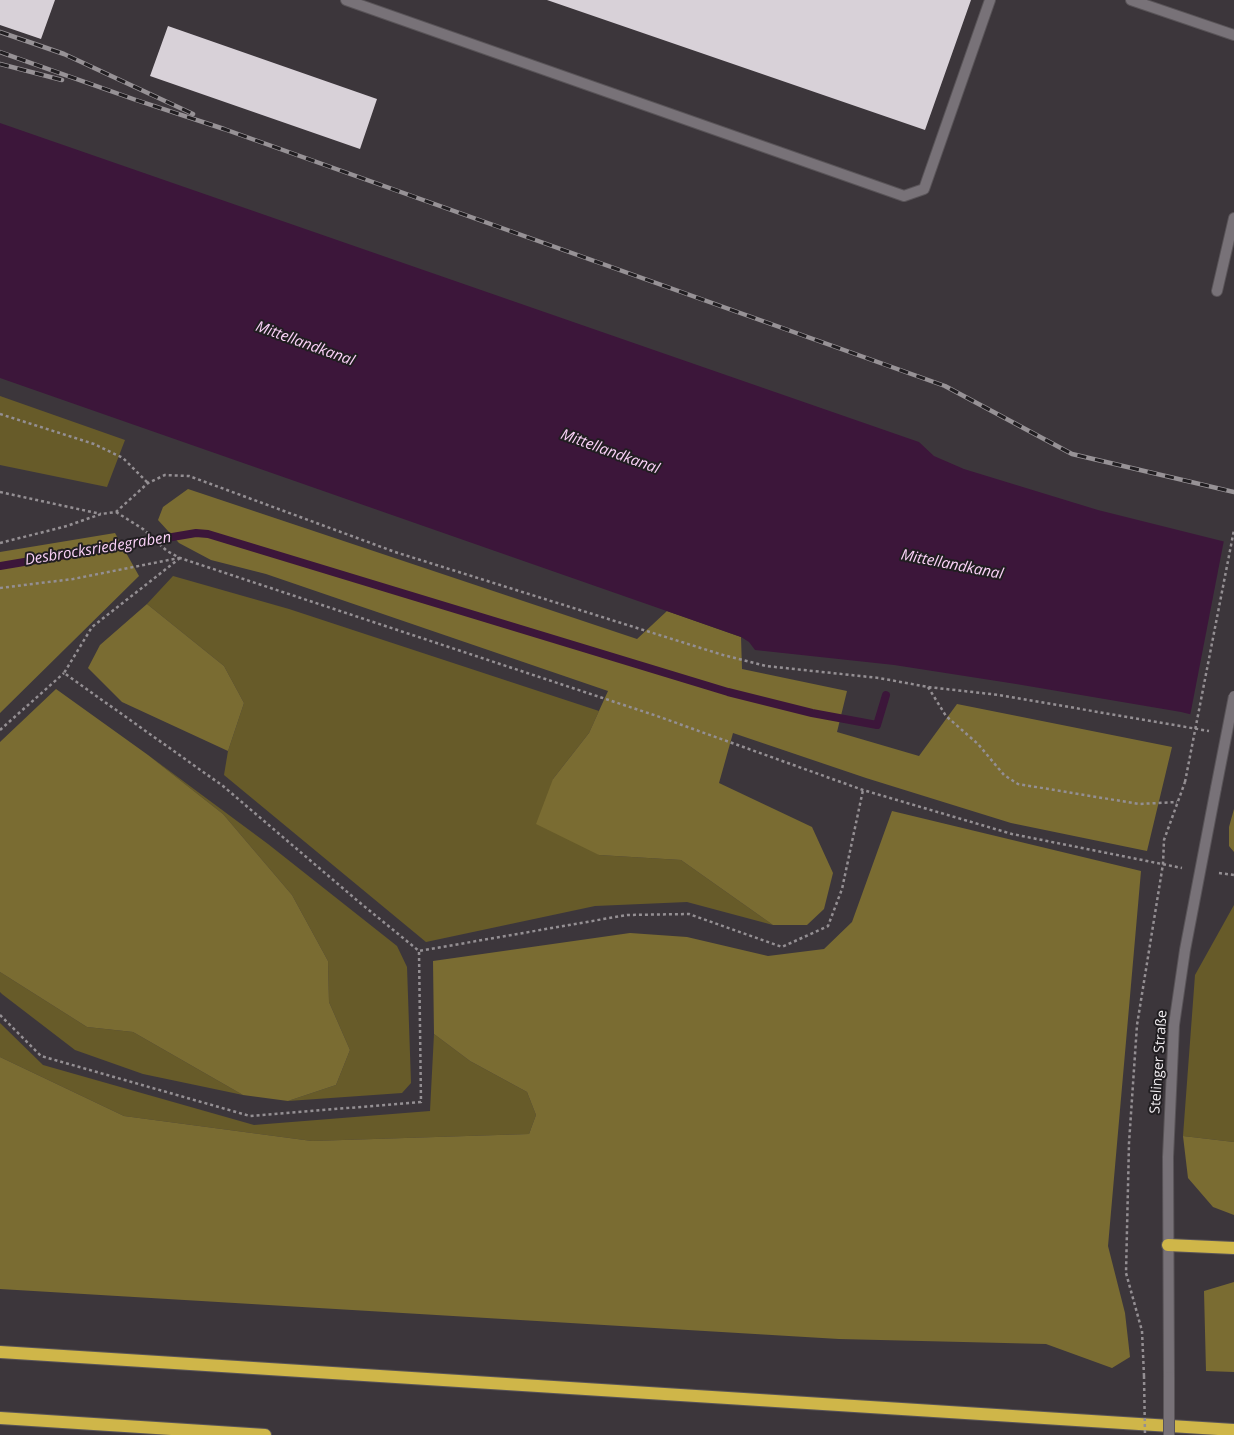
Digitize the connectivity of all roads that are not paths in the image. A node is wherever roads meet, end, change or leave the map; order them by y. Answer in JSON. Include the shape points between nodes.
{"nodes":[{"id":1,"x":346,"y":0,"type":"edge"},
{"id":2,"x":990,"y":0,"type":"edge"},
{"id":3,"x":1131,"y":0,"type":"edge"},
{"id":4,"x":1234,"y":35,"type":"edge"},
{"id":5,"x":1234,"y":218,"type":"edge"},
{"id":6,"x":1218,"y":291,"type":"dead end"},
{"id":7,"x":1234,"y":696,"type":"edge"},
{"id":8,"x":1168,"y":1245,"type":"junction"},
{"id":9,"x":1234,"y":1248,"type":"edge"},
{"id":10,"x":0,"y":1352,"type":"edge"},
{"id":11,"x":0,"y":1418,"type":"edge"},
{"id":12,"x":1234,"y":1430,"type":"edge"},
{"id":13,"x":265,"y":1435,"type":"edge"},
{"id":14,"x":1170,"y":1435,"type":"edge"}],
"edges":[{"from":1,"to":2,"type":"main road","via":[[904,196],[924,189]]},
{"from":3,"to":4,"type":"main road"},
{"from":5,"to":6,"type":"main road"},
{"from":7,"to":8,"type":"main road","name":"Stelinger Straße","bridge":true,"via":[[1185,950],[1174,1025],[1168,1157]]},
{"from":8,"to":9,"type":"highway"},
{"from":8,"to":14,"type":"main road","name":"Stelinger Straße","bridge":true},
{"from":10,"to":12,"type":"highway"},
{"from":11,"to":13,"type":"highway"}]}
